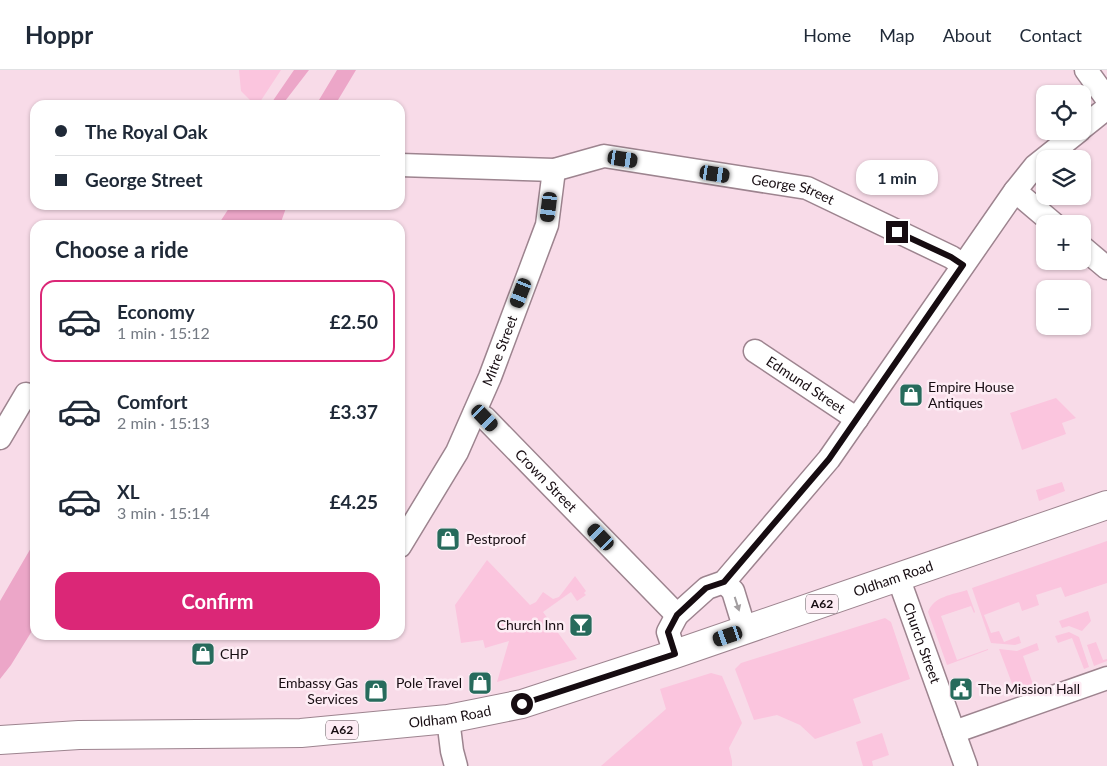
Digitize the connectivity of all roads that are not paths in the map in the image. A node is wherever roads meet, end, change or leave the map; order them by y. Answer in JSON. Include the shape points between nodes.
{"nodes":[{"id":1,"x":1086,"y":70,"type":"edge"},
{"id":2,"x":1107,"y":99,"type":"edge"},
{"id":3,"x":1107,"y":108,"type":"edge"},
{"id":4,"x":1091,"y":121,"type":"edge"},
{"id":5,"x":1067,"y":140,"type":"edge"},
{"id":6,"x":405,"y":165,"type":"edge"},
{"id":7,"x":554,"y":170,"type":"junction"},
{"id":8,"x":1015,"y":191,"type":"junction"},
{"id":9,"x":1043,"y":215,"type":"edge"},
{"id":10,"x":1091,"y":255,"type":"edge"},
{"id":11,"x":963,"y":265,"type":"junction"},
{"id":12,"x":1107,"y":268,"type":"edge"},
{"id":13,"x":755,"y":351,"type":"dead end"},
{"id":14,"x":26,"y":394,"type":"dead end"},
{"id":15,"x":475,"y":412,"type":"junction"},
{"id":16,"x":857,"y":419,"type":"junction"},
{"id":17,"x":0,"y":438,"type":"edge"},
{"id":18,"x":1107,"y":505,"type":"edge"},
{"id":19,"x":405,"y":538,"type":"edge"},
{"id":20,"x":898,"y":577,"type":"junction"},
{"id":21,"x":724,"y":582,"type":"junction"},
{"id":22,"x":677,"y":615,"type":"junction"},
{"id":23,"x":745,"y":630,"type":"junction"},
{"id":24,"x":675,"y":654,"type":"junction"},
{"id":25,"x":1107,"y":678,"type":"edge"},
{"id":26,"x":448,"y":720,"type":"junction"},
{"id":27,"x":954,"y":732,"type":"junction"},
{"id":28,"x":0,"y":740,"type":"edge"},
{"id":29,"x":456,"y":766,"type":"edge"},
{"id":30,"x":966,"y":766,"type":"edge"}],
"edges":[{"from":1,"to":2,"type":"street"},
{"from":3,"to":4,"type":"street"},
{"from":5,"to":8,"type":"street","via":[[1035,166]]},
{"from":6,"to":7,"type":"street","name":"George Street"},
{"from":7,"to":11,"type":"street","name":"George Street","via":[[604,156],[807,188]]},
{"from":7,"to":15,"type":"street","name":"Mitre Street","via":[[547,225]]},
{"from":8,"to":9,"type":"street"},
{"from":8,"to":11,"type":"street"},
{"from":10,"to":12,"type":"street"},
{"from":11,"to":16,"type":"street"},
{"from":13,"to":16,"type":"street","name":"Edmund Street"},
{"from":14,"to":17,"type":"street"},
{"from":15,"to":19,"type":"street","name":"Mitre Street","via":[[457,452]]},
{"from":15,"to":22,"type":"street","name":"Crown Street","via":[[485,418]]},
{"from":16,"to":21,"type":"street","via":[[829,459]]},
{"from":18,"to":20,"type":"highway","name":"Oldham Road","number":"A62"},
{"from":20,"to":23,"type":"highway","name":"Oldham Road","number":"A62"},
{"from":20,"to":27,"type":"street","name":"Church Street"},
{"from":21,"to":22,"type":"street","via":[[706,588]]},
{"from":21,"to":23,"type":"street","one_way":true,"via":[[733,591]]},
{"from":22,"to":24,"type":"street","via":[[668,632]]},
{"from":23,"to":24,"type":"highway","name":"Oldham Road","number":"A62"},
{"from":24,"to":26,"type":"highway","name":"Oldham Road","number":"A62","via":[[522,704]]},
{"from":25,"to":27,"type":"street"},
{"from":26,"to":28,"type":"highway","name":"Oldham Road","number":"A62","via":[[301,733],[79,735]]},
{"from":26,"to":29,"type":"street"},
{"from":27,"to":30,"type":"street","name":"Church Street"}]}
